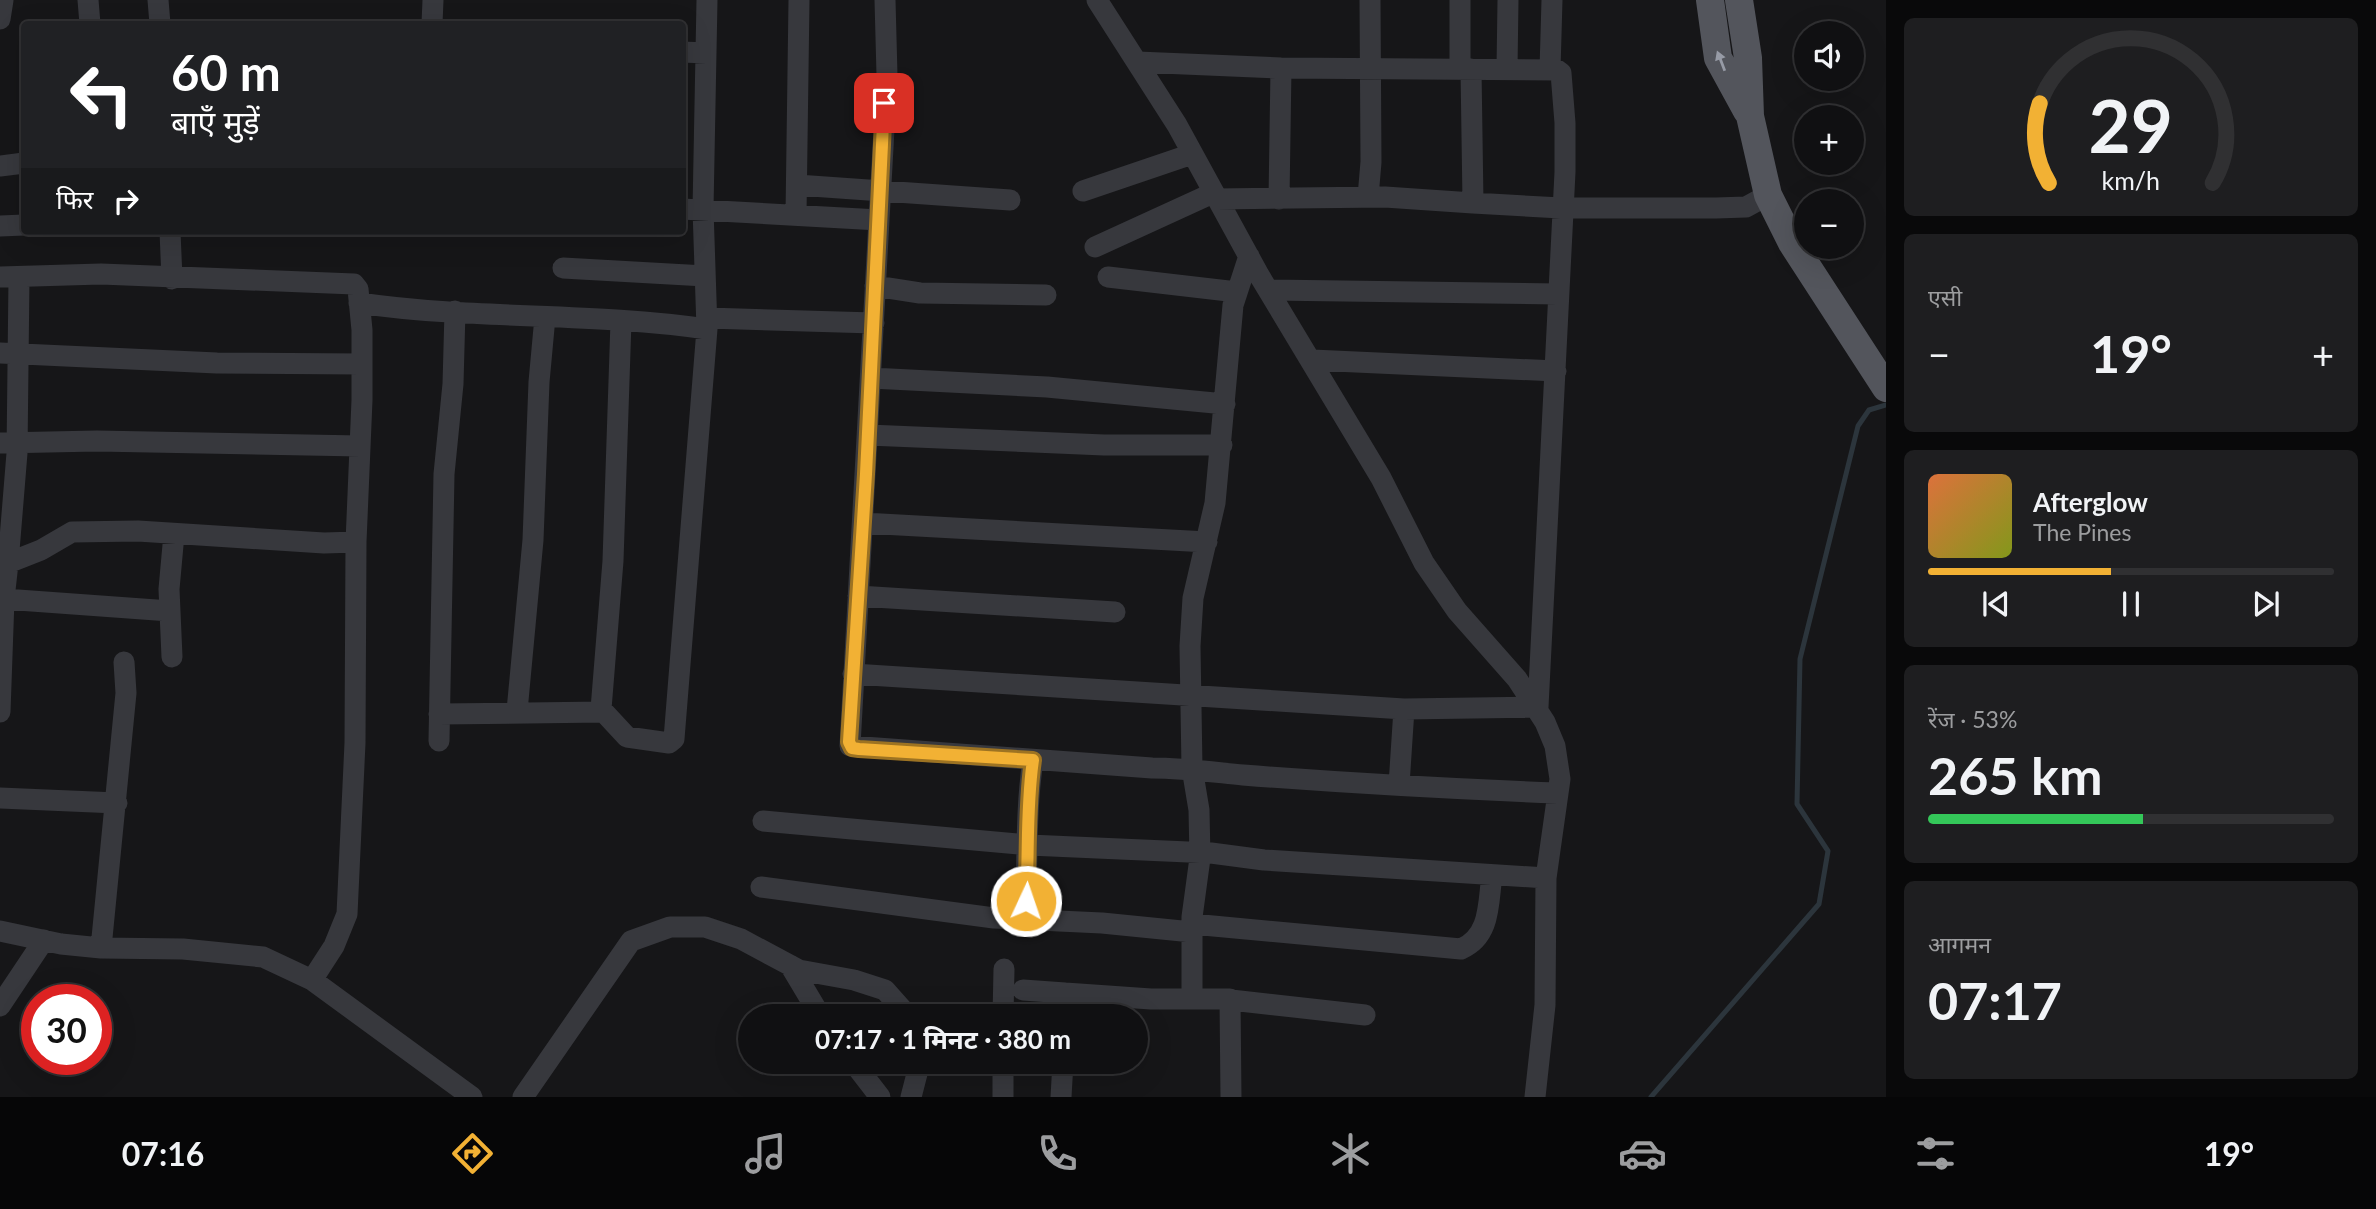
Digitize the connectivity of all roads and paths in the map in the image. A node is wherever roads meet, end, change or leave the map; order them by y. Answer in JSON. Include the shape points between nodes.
{"nodes":[{"id":1,"x":3,"y":0,"type":"edge"},
{"id":2,"x":88,"y":0,"type":"edge"},
{"id":3,"x":158,"y":0,"type":"edge"},
{"id":4,"x":433,"y":0,"type":"edge"},
{"id":5,"x":707,"y":0,"type":"edge"},
{"id":6,"x":799,"y":0,"type":"edge"},
{"id":7,"x":885,"y":0,"type":"edge"},
{"id":8,"x":1097,"y":0,"type":"edge"},
{"id":9,"x":1370,"y":0,"type":"edge"},
{"id":10,"x":1460,"y":0,"type":"edge"},
{"id":11,"x":1508,"y":0,"type":"edge"},
{"id":12,"x":1552,"y":0,"type":"edge"},
{"id":13,"x":1710,"y":0,"type":"edge"},
{"id":14,"x":1739,"y":0,"type":"edge"},
{"id":15,"x":0,"y":19,"type":"edge"},
{"id":16,"x":90,"y":21,"type":"edge"},
{"id":17,"x":160,"y":21,"type":"edge"},
{"id":18,"x":432,"y":21,"type":"edge"},
{"id":19,"x":686,"y":52,"type":"edge"},
{"id":20,"x":706,"y":53,"type":"junction"},
{"id":21,"x":1137,"y":62,"type":"junction"},
{"id":22,"x":1371,"y":67,"type":"junction"},
{"id":23,"x":1281,"y":68,"type":"junction"},
{"id":24,"x":1465,"y":68,"type":"junction"},
{"id":25,"x":1507,"y":69,"type":"junction"},
{"id":26,"x":1550,"y":70,"type":"junction"},
{"id":27,"x":1750,"y":116,"type":"junction"},
{"id":28,"x":693,"y":129,"type":"edge"},
{"id":29,"x":1192,"y":154,"type":"junction"},
{"id":30,"x":21,"y":163,"type":"edge"},
{"id":31,"x":0,"y":166,"type":"edge"},
{"id":32,"x":797,"y":184,"type":"junction"},
{"id":33,"x":879,"y":191,"type":"junction"},
{"id":34,"x":1083,"y":191,"type":"dead end"},
{"id":35,"x":1768,"y":195,"type":"junction"},
{"id":36,"x":1215,"y":196,"type":"junction"},
{"id":37,"x":1368,"y":197,"type":"junction"},
{"id":38,"x":1279,"y":199,"type":"junction"},
{"id":39,"x":1010,"y":200,"type":"dead end"},
{"id":40,"x":1472,"y":203,"type":"junction"},
{"id":41,"x":1562,"y":208,"type":"junction"},
{"id":42,"x":693,"y":209,"type":"edge"},
{"id":43,"x":796,"y":215,"type":"junction"},
{"id":44,"x":879,"y":220,"type":"junction"},
{"id":45,"x":21,"y":225,"type":"edge"},
{"id":46,"x":0,"y":226,"type":"edge"},
{"id":47,"x":170,"y":235,"type":"edge"},
{"id":48,"x":1096,"y":247,"type":"dead end"},
{"id":49,"x":1248,"y":256,"type":"junction"},
{"id":50,"x":563,"y":268,"type":"dead end"},
{"id":51,"x":705,"y":276,"type":"junction"},
{"id":52,"x":10,"y":277,"type":"edge"},
{"id":53,"x":1108,"y":277,"type":"dead end"},
{"id":54,"x":172,"y":279,"type":"junction"},
{"id":55,"x":875,"y":286,"type":"junction"},
{"id":56,"x":1268,"y":290,"type":"junction"},
{"id":57,"x":1237,"y":292,"type":"junction"},
{"id":58,"x":1558,"y":294,"type":"junction"},
{"id":59,"x":1046,"y":295,"type":"dead end"},
{"id":60,"x":359,"y":303,"type":"junction"},
{"id":61,"x":455,"y":311,"type":"junction"},
{"id":62,"x":545,"y":317,"type":"junction"},
{"id":63,"x":621,"y":321,"type":"junction"},
{"id":64,"x":707,"y":323,"type":"junction"},
{"id":65,"x":874,"y":323,"type":"junction"},
{"id":66,"x":10,"y":353,"type":"edge"},
{"id":67,"x":1312,"y":360,"type":"junction"},
{"id":68,"x":361,"y":364,"type":"junction"},
{"id":69,"x":1556,"y":371,"type":"junction"},
{"id":70,"x":871,"y":378,"type":"junction"},
{"id":71,"x":1886,"y":388,"type":"edge"},
{"id":72,"x":1225,"y":404,"type":"junction"},
{"id":73,"x":868,"y":435,"type":"junction"},
{"id":74,"x":8,"y":444,"type":"edge"},
{"id":75,"x":1222,"y":445,"type":"junction"},
{"id":76,"x":360,"y":446,"type":"junction"},
{"id":77,"x":863,"y":523,"type":"junction"},
{"id":78,"x":174,"y":534,"type":"junction"},
{"id":79,"x":356,"y":542,"type":"junction"},
{"id":80,"x":1207,"y":542,"type":"junction"},
{"id":81,"x":8,"y":563,"type":"junction"},
{"id":82,"x":858,"y":596,"type":"junction"},
{"id":83,"x":2,"y":599,"type":"edge"},
{"id":84,"x":170,"y":611,"type":"junction"},
{"id":85,"x":1115,"y":612,"type":"dead end"},
{"id":86,"x":172,"y":657,"type":"dead end"},
{"id":87,"x":124,"y":662,"type":"dead end"},
{"id":88,"x":853,"y":674,"type":"junction"},
{"id":89,"x":1191,"y":696,"type":"junction"},
{"id":90,"x":1538,"y":707,"type":"junction"},
{"id":91,"x":1404,"y":709,"type":"junction"},
{"id":92,"x":517,"y":711,"type":"junction"},
{"id":93,"x":0,"y":712,"type":"edge"},
{"id":94,"x":603,"y":712,"type":"junction"},
{"id":95,"x":439,"y":714,"type":"junction"},
{"id":96,"x":439,"y":741,"type":"dead end"},
{"id":97,"x":1033,"y":760,"type":"junction"},
{"id":98,"x":1192,"y":768,"type":"junction"},
{"id":99,"x":1399,"y":785,"type":"junction"},
{"id":100,"x":1558,"y":793,"type":"junction"},
{"id":101,"x":0,"y":798,"type":"edge"},
{"id":102,"x":117,"y":803,"type":"junction"},
{"id":103,"x":763,"y":821,"type":"dead end"},
{"id":104,"x":1029,"y":845,"type":"junction"},
{"id":105,"x":1200,"y":853,"type":"junction"},
{"id":106,"x":1492,"y":875,"type":"junction"},
{"id":107,"x":1546,"y":878,"type":"junction"},
{"id":108,"x":761,"y":887,"type":"dead end"},
{"id":109,"x":1025,"y":921,"type":"junction"},
{"id":110,"x":1192,"y":928,"type":"junction"},
{"id":111,"x":0,"y":931,"type":"edge"},
{"id":112,"x":44,"y":940,"type":"junction"},
{"id":113,"x":101,"y":948,"type":"junction"},
{"id":114,"x":790,"y":965,"type":"junction"},
{"id":115,"x":1004,"y":969,"type":"dead end"},
{"id":116,"x":312,"y":980,"type":"junction"},
{"id":117,"x":1023,"y":990,"type":"dead end"},
{"id":118,"x":1065,"y":993,"type":"junction"},
{"id":119,"x":1192,"y":997,"type":"junction"},
{"id":120,"x":1231,"y":1000,"type":"junction"},
{"id":121,"x":813,"y":1004,"type":"edge"},
{"id":122,"x":897,"y":1004,"type":"edge"},
{"id":123,"x":1003,"y":1004,"type":"edge"},
{"id":124,"x":1065,"y":1004,"type":"edge"},
{"id":125,"x":0,"y":1006,"type":"edge"},
{"id":126,"x":1365,"y":1015,"type":"dead end"},
{"id":127,"x":862,"y":1074,"type":"edge"},
{"id":128,"x":917,"y":1074,"type":"edge"},
{"id":129,"x":1003,"y":1074,"type":"edge"},
{"id":130,"x":1062,"y":1074,"type":"edge"},
{"id":131,"x":472,"y":1097,"type":"edge"},
{"id":132,"x":523,"y":1097,"type":"edge"},
{"id":133,"x":880,"y":1097,"type":"edge"},
{"id":134,"x":911,"y":1097,"type":"edge"},
{"id":135,"x":1003,"y":1097,"type":"edge"},
{"id":136,"x":1061,"y":1097,"type":"edge"},
{"id":137,"x":1231,"y":1097,"type":"edge"},
{"id":138,"x":1535,"y":1097,"type":"edge"}],
"edges":[{"from":1,"to":15,"type":"street"},
{"from":2,"to":16,"type":"street"},
{"from":3,"to":17,"type":"street"},
{"from":4,"to":18,"type":"street"},
{"from":5,"to":20,"type":"street"},
{"from":6,"to":32,"type":"street"},
{"from":7,"to":33,"type":"street","via":[[887,75]]},
{"from":8,"to":21,"type":"street"},
{"from":9,"to":22,"type":"street"},
{"from":10,"to":24,"type":"street"},
{"from":11,"to":25,"type":"street"},
{"from":12,"to":26,"type":"street"},
{"from":27,"to":13,"type":"main road","one_way":true,"via":[[1718,58]]},
{"from":14,"to":27,"type":"main road"},
{"from":19,"to":20,"type":"street"},
{"from":20,"to":28,"type":"street"},
{"from":21,"to":23,"type":"street"},
{"from":21,"to":29,"type":"street"},
{"from":22,"to":23,"type":"street"},
{"from":22,"to":24,"type":"street"},
{"from":22,"to":37,"type":"street"},
{"from":23,"to":38,"type":"street"},
{"from":24,"to":25,"type":"street"},
{"from":24,"to":40,"type":"street"},
{"from":25,"to":26,"type":"street"},
{"from":26,"to":41,"type":"street","via":[[1559,71],[1562,83],[1566,146]]},
{"from":27,"to":35,"type":"main road"},
{"from":28,"to":42,"type":"street"},
{"from":29,"to":34,"type":"street"},
{"from":29,"to":36,"type":"street"},
{"from":30,"to":31,"type":"street"},
{"from":32,"to":33,"type":"street"},
{"from":32,"to":43,"type":"street"},
{"from":33,"to":39,"type":"street"},
{"from":33,"to":44,"type":"street"},
{"from":35,"to":41,"type":"street","via":[[1746,206],[1716,208]]},
{"from":35,"to":71,"type":"main road","via":[[1792,243]]},
{"from":36,"to":38,"type":"street"},
{"from":36,"to":48,"type":"street"},
{"from":36,"to":49,"type":"street"},
{"from":37,"to":38,"type":"street"},
{"from":37,"to":40,"type":"street"},
{"from":40,"to":41,"type":"street"},
{"from":41,"to":58,"type":"street"},
{"from":42,"to":43,"type":"street"},
{"from":42,"to":51,"type":"street"},
{"from":43,"to":44,"type":"street"},
{"from":44,"to":55,"type":"street"},
{"from":45,"to":46,"type":"street"},
{"from":47,"to":54,"type":"street"},
{"from":49,"to":56,"type":"street"},
{"from":49,"to":57,"type":"street"},
{"from":50,"to":51,"type":"street"},
{"from":51,"to":64,"type":"street"},
{"from":52,"to":54,"type":"street","via":[[101,274]]},
{"from":52,"to":66,"type":"street"},
{"from":53,"to":57,"type":"street"},
{"from":54,"to":60,"type":"street","via":[[350,283],[356,286]]},
{"from":55,"to":59,"type":"street","via":[[920,293]]},
{"from":55,"to":65,"type":"street"},
{"from":56,"to":58,"type":"street"},
{"from":56,"to":67,"type":"street"},
{"from":57,"to":72,"type":"street"},
{"from":58,"to":69,"type":"street"},
{"from":60,"to":61,"type":"street"},
{"from":60,"to":68,"type":"street"},
{"from":61,"to":62,"type":"street"},
{"from":61,"to":95,"type":"street","via":[[444,474]]},
{"from":62,"to":63,"type":"street"},
{"from":62,"to":92,"type":"street","via":[[533,540]]},
{"from":63,"to":64,"type":"street"},
{"from":63,"to":94,"type":"street"},
{"from":64,"to":65,"type":"street"},
{"from":64,"to":94,"type":"street","via":[[674,739],[669,743],[635,740]]},
{"from":65,"to":70,"type":"street"},
{"from":66,"to":68,"type":"street","via":[[217,363]]},
{"from":66,"to":74,"type":"street"},
{"from":67,"to":69,"type":"street"},
{"from":67,"to":90,"type":"street","via":[[1424,563],[1476,636]]},
{"from":68,"to":76,"type":"street"},
{"from":69,"to":90,"type":"street"},
{"from":70,"to":72,"type":"street","via":[[1047,387]]},
{"from":70,"to":73,"type":"street"},
{"from":72,"to":75,"type":"street"},
{"from":73,"to":75,"type":"street"},
{"from":73,"to":77,"type":"street"},
{"from":74,"to":76,"type":"street","via":[[97,440]]},
{"from":74,"to":81,"type":"street","via":[[14,519]]},
{"from":75,"to":80,"type":"street"},
{"from":76,"to":79,"type":"street"},
{"from":77,"to":80,"type":"street"},
{"from":77,"to":82,"type":"street"},
{"from":78,"to":79,"type":"street"},
{"from":78,"to":81,"type":"street","via":[[72,532]]},
{"from":78,"to":84,"type":"street"},
{"from":79,"to":116,"type":"street","via":[[355,743],[347,914],[334,946]]},
{"from":80,"to":89,"type":"street","via":[[1193,598]]},
{"from":81,"to":83,"type":"street"},
{"from":82,"to":85,"type":"street"},
{"from":82,"to":88,"type":"street"},
{"from":83,"to":84,"type":"street"},
{"from":83,"to":93,"type":"street"},
{"from":84,"to":86,"type":"street"},
{"from":87,"to":102,"type":"street","via":[[126,693]]},
{"from":88,"to":89,"type":"street"},
{"from":88,"to":97,"type":"street","via":[[852,748]]},
{"from":89,"to":91,"type":"street"},
{"from":89,"to":98,"type":"street"},
{"from":90,"to":91,"type":"street"},
{"from":90,"to":100,"type":"street","via":[[1555,746]]},
{"from":91,"to":99,"type":"street"},
{"from":92,"to":94,"type":"street"},
{"from":92,"to":95,"type":"street"},
{"from":95,"to":96,"type":"street"},
{"from":97,"to":98,"type":"street"},
{"from":97,"to":104,"type":"street"},
{"from":98,"to":99,"type":"street"},
{"from":98,"to":105,"type":"street"},
{"from":99,"to":100,"type":"street"},
{"from":100,"to":107,"type":"street"},
{"from":101,"to":102,"type":"street"},
{"from":102,"to":113,"type":"street"},
{"from":103,"to":104,"type":"street"},
{"from":104,"to":105,"type":"street"},
{"from":104,"to":109,"type":"street"},
{"from":105,"to":106,"type":"street"},
{"from":105,"to":110,"type":"street"},
{"from":106,"to":107,"type":"street"},
{"from":106,"to":110,"type":"street","via":[[1481,934],[1461,949]]},
{"from":107,"to":138,"type":"street","via":[[1545,1005]]},
{"from":108,"to":109,"type":"street"},
{"from":109,"to":110,"type":"street"},
{"from":110,"to":119,"type":"street"},
{"from":111,"to":112,"type":"street"},
{"from":112,"to":113,"type":"street"},
{"from":112,"to":125,"type":"street"},
{"from":113,"to":116,"type":"street","via":[[183,949],[263,957]]},
{"from":114,"to":121,"type":"street"},
{"from":114,"to":122,"type":"street","via":[[885,990]]},
{"from":114,"to":132,"type":"street","via":[[741,939],[705,927],[670,927],[631,941]]},
{"from":115,"to":123,"type":"street"},
{"from":116,"to":131,"type":"street"},
{"from":117,"to":118,"type":"street"},
{"from":118,"to":119,"type":"street"},
{"from":118,"to":124,"type":"street"},
{"from":119,"to":120,"type":"street"},
{"from":120,"to":126,"type":"street"},
{"from":120,"to":137,"type":"street"},
{"from":127,"to":133,"type":"street"},
{"from":128,"to":134,"type":"street"},
{"from":129,"to":135,"type":"street"},
{"from":130,"to":136,"type":"street"}]}
